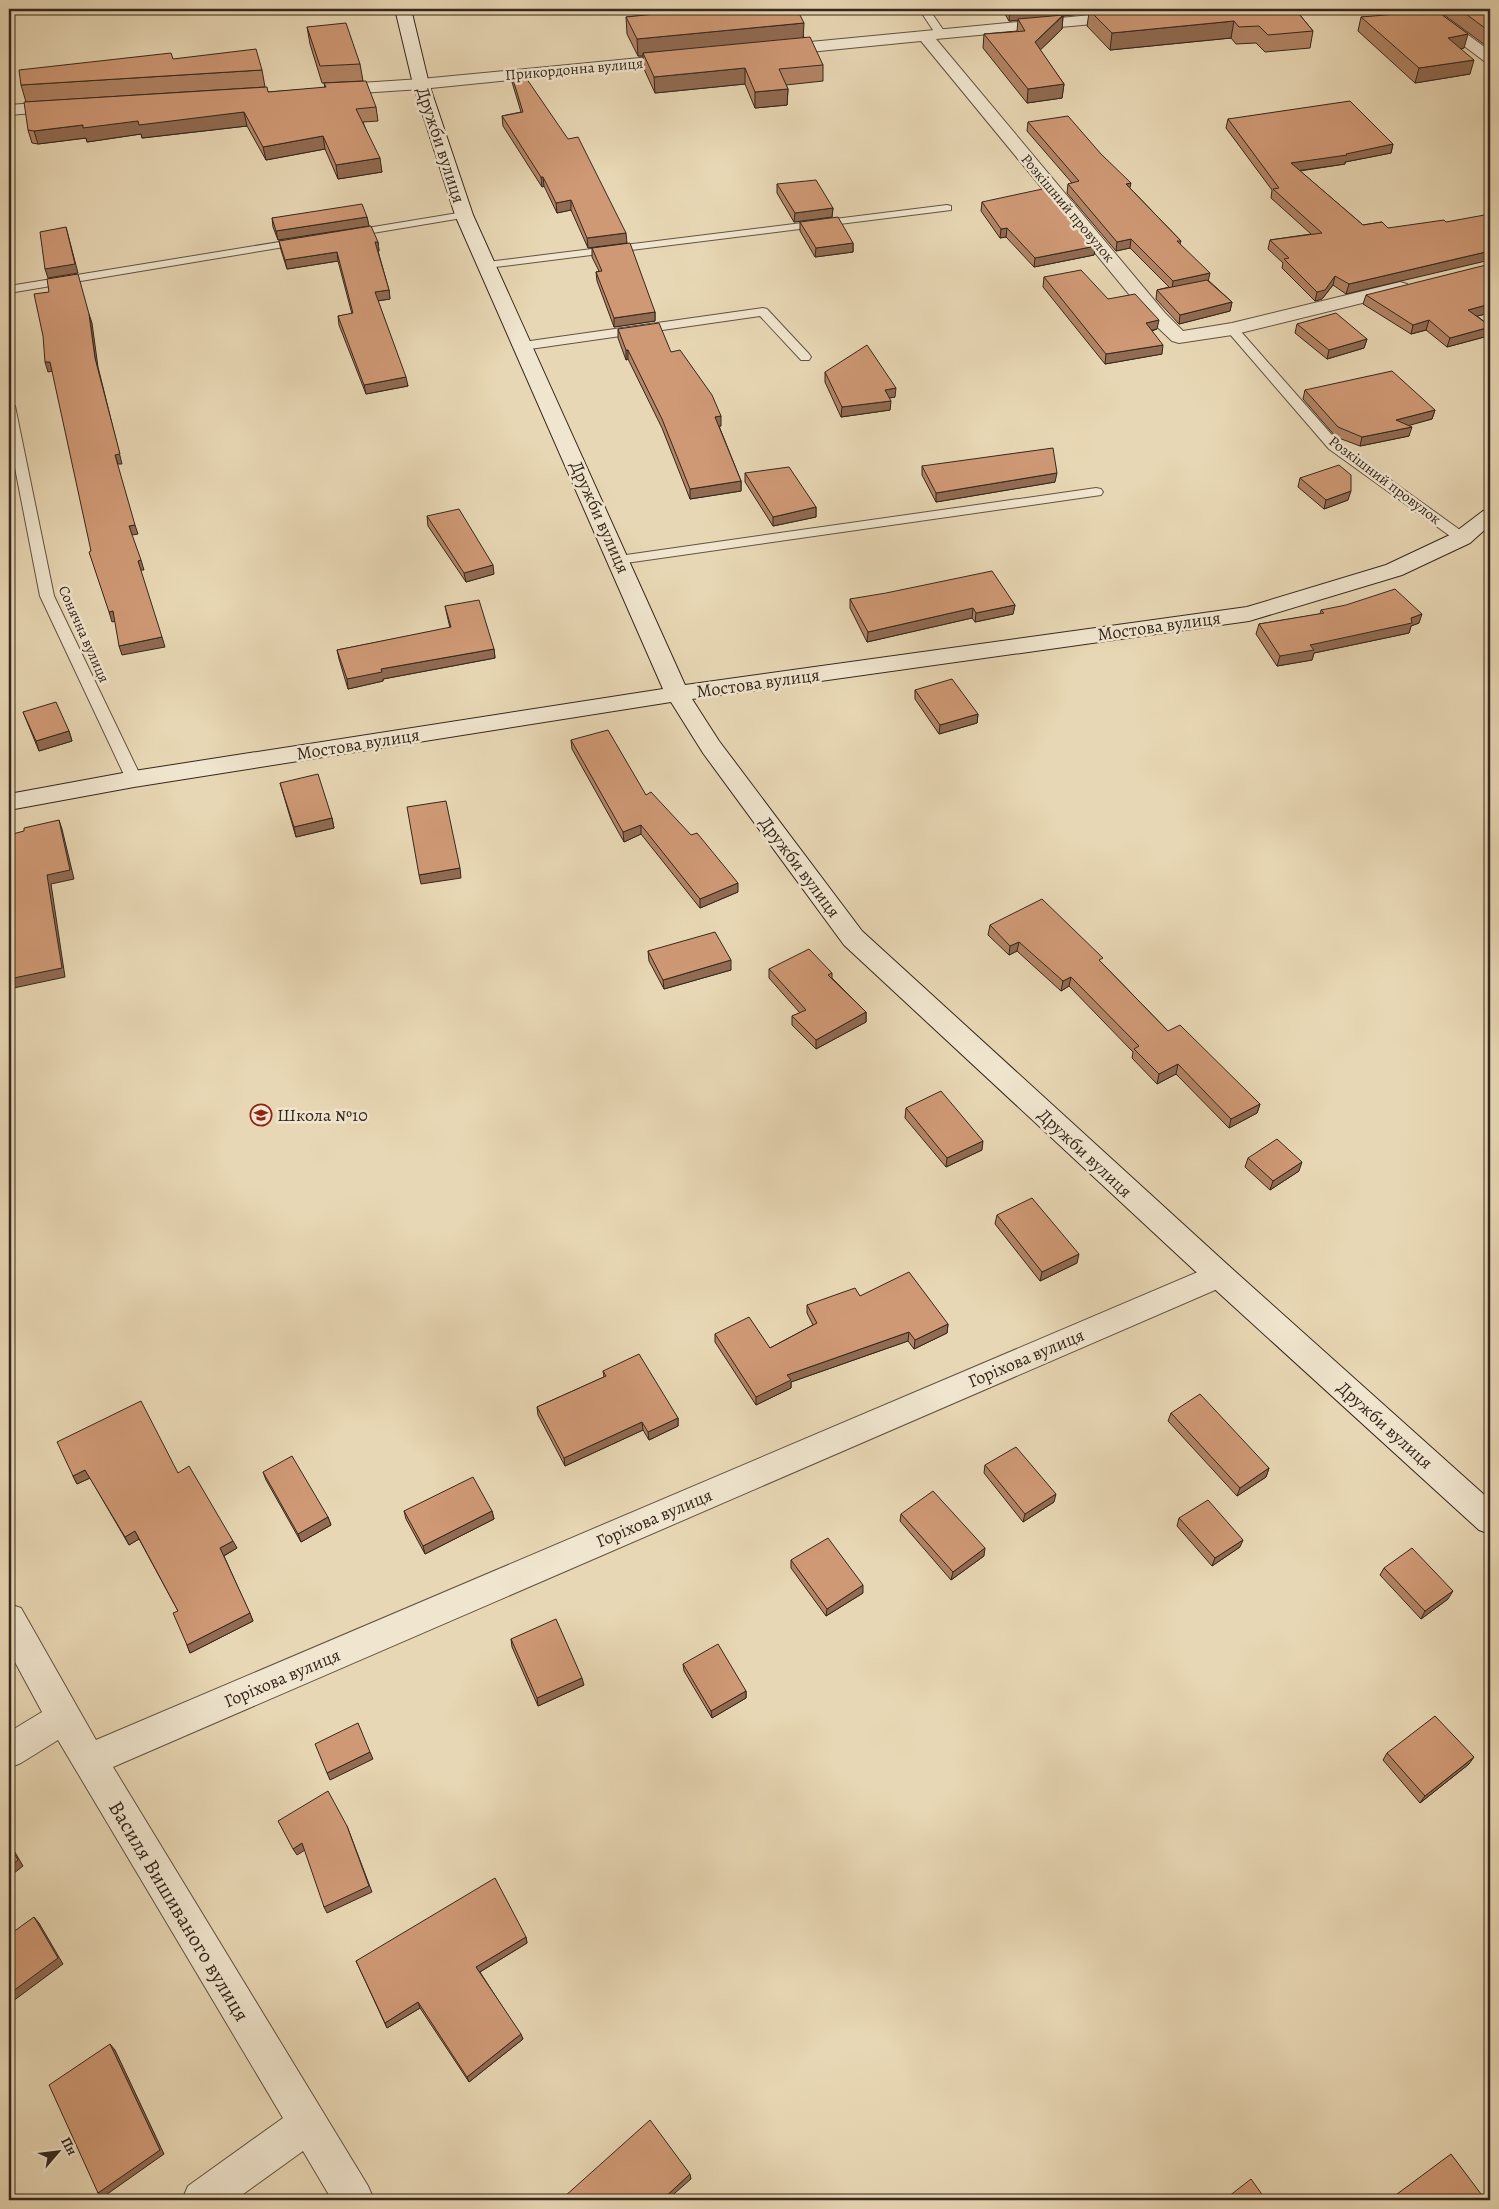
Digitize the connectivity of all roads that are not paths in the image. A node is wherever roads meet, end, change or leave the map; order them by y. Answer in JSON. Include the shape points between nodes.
{"nodes":[{"id":1,"x":403,"y":9,"type":"edge"},
{"id":2,"x":924,"y":9,"type":"edge"},
{"id":3,"x":1198,"y":9,"type":"edge"},
{"id":4,"x":1423,"y":9,"type":"edge"},
{"id":5,"x":933,"y":35,"type":"junction"},
{"id":6,"x":767,"y":51,"type":"edge"},
{"id":7,"x":698,"y":58,"type":"edge"},
{"id":8,"x":1490,"y":58,"type":"edge"},
{"id":9,"x":421,"y":84,"type":"junction"},
{"id":10,"x":313,"y":91,"type":"edge"},
{"id":11,"x":77,"y":106,"type":"edge"},
{"id":12,"x":9,"y":110,"type":"edge"},
{"id":13,"x":946,"y":208,"type":"dead end"},
{"id":14,"x":464,"y":215,"type":"junction"},
{"id":15,"x":338,"y":236,"type":"edge"},
{"id":16,"x":319,"y":239,"type":"edge"},
{"id":17,"x":487,"y":265,"type":"junction"},
{"id":18,"x":1414,"y":285,"type":"edge"},
{"id":19,"x":9,"y":290,"type":"edge"},
{"id":20,"x":1232,"y":329,"type":"junction"},
{"id":21,"x":523,"y":346,"type":"junction"},
{"id":22,"x":805,"y":358,"type":"dead end"},
{"id":23,"x":9,"y":406,"type":"edge"},
{"id":24,"x":1096,"y":492,"type":"dead end"},
{"id":25,"x":1490,"y":514,"type":"edge"},
{"id":26,"x":1462,"y":538,"type":"junction"},
{"id":27,"x":620,"y":560,"type":"junction"},
{"id":28,"x":676,"y":694,"type":"junction"},
{"id":29,"x":134,"y":780,"type":"junction"},
{"id":30,"x":9,"y":802,"type":"edge"},
{"id":31,"x":1218,"y":1275,"type":"junction"},
{"id":32,"x":1490,"y":1520,"type":"edge"},
{"id":33,"x":9,"y":1619,"type":"edge"},
{"id":34,"x":64,"y":1718,"type":"junction"},
{"id":35,"x":9,"y":1751,"type":"edge"},
{"id":36,"x":89,"y":1760,"type":"junction"},
{"id":37,"x":307,"y":2124,"type":"junction"},
{"id":38,"x":202,"y":2200,"type":"edge"},
{"id":39,"x":354,"y":2200,"type":"edge"}],
"edges":[{"from":1,"to":9,"type":"street","name":"Дружби вулиця"},
{"from":2,"to":5,"type":"lane"},
{"from":3,"to":5,"type":"street"},
{"from":4,"to":8,"type":"street"},
{"from":5,"to":6,"type":"street"},
{"from":5,"to":20,"type":"street","name":"Розкішний провулок","via":[[1158,317],[1180,337]]},
{"from":7,"to":9,"type":"street","name":"Прикордонна вулиця"},
{"from":9,"to":10,"type":"street","name":"Прикордонна вулиця"},
{"from":9,"to":14,"type":"street","name":"Дружби вулиця"},
{"from":11,"to":12,"type":"street"},
{"from":13,"to":17,"type":"lane"},
{"from":14,"to":15,"type":"lane"},
{"from":14,"to":17,"type":"street","name":"Дружби вулиця"},
{"from":16,"to":19,"type":"lane"},
{"from":17,"to":21,"type":"street","name":"Дружби вулиця"},
{"from":18,"to":20,"type":"street","name":"Розкішний провулок"},
{"from":20,"to":26,"type":"lane","name":"Розкішний провулок","via":[[1334,446]]},
{"from":21,"to":22,"type":"lane","via":[[763,312]]},
{"from":21,"to":27,"type":"street","name":"Дружби вулиця"},
{"from":23,"to":29,"type":"lane","name":"Сонячна вулиця","via":[[47,596]]},
{"from":24,"to":27,"type":"lane"},
{"from":25,"to":26,"type":"street","name":"Мостова вулиця"},
{"from":26,"to":28,"type":"street","name":"Мостова вулиця","via":[[1394,570],[1249,614]]},
{"from":27,"to":28,"type":"street","name":"Дружби вулиця"},
{"from":28,"to":29,"type":"street","name":"Мостова вулиця"},
{"from":28,"to":31,"type":"street","name":"Дружби вулиця","via":[[711,747],[853,938]]},
{"from":29,"to":30,"type":"street","name":"Мостова вулиця"},
{"from":31,"to":32,"type":"street","name":"Дружби вулиця"},
{"from":31,"to":36,"type":"street","name":"Горіхова вулиця"},
{"from":33,"to":34,"type":"street","name":"Василя Вишиваного вулиця"},
{"from":34,"to":35,"type":"street"},
{"from":34,"to":36,"type":"street","name":"Василя Вишиваного вулиця"},
{"from":36,"to":37,"type":"street","name":"Василя Вишиваного вулиця"},
{"from":37,"to":38,"type":"street"},
{"from":37,"to":39,"type":"street","name":"Василя Вишиваного вулиця"}]}
